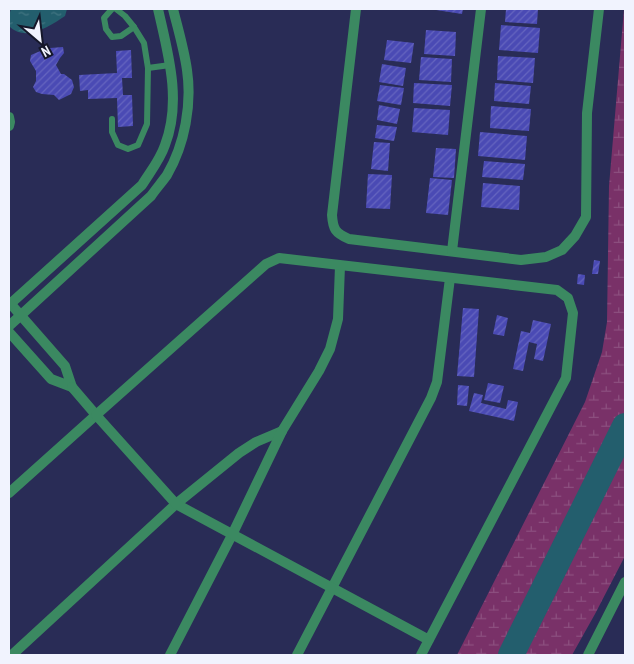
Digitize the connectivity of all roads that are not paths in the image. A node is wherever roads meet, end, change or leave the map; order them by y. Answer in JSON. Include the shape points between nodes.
{"nodes":[{"id":1,"x":112,"y":9,"type":"edge"},
{"id":2,"x":116,"y":9,"type":"edge"},
{"id":3,"x":158,"y":9,"type":"edge"},
{"id":4,"x":174,"y":9,"type":"edge"},
{"id":5,"x":356,"y":9,"type":"edge"},
{"id":6,"x":480,"y":9,"type":"edge"},
{"id":7,"x":599,"y":9,"type":"edge"},
{"id":8,"x":134,"y":27,"type":"junction"},
{"id":9,"x":170,"y":65,"type":"junction"},
{"id":10,"x":148,"y":68,"type":"junction"},
{"id":11,"x":9,"y":117,"type":"edge"},
{"id":12,"x":112,"y":119,"type":"dead end"},
{"id":13,"x":9,"y":126,"type":"edge"},
{"id":14,"x":452,"y":252,"type":"junction"},
{"id":15,"x":340,"y":266,"type":"junction"},
{"id":16,"x":450,"y":278,"type":"junction"},
{"id":17,"x":9,"y":304,"type":"edge"},
{"id":18,"x":21,"y":315,"type":"junction"},
{"id":19,"x":9,"y":326,"type":"edge"},
{"id":20,"x":9,"y":332,"type":"edge"},
{"id":21,"x":72,"y":387,"type":"junction"},
{"id":22,"x":96,"y":415,"type":"junction"},
{"id":23,"x":282,"y":431,"type":"junction"},
{"id":24,"x":9,"y":493,"type":"edge"},
{"id":25,"x":176,"y":504,"type":"junction"},
{"id":26,"x":232,"y":535,"type":"junction"},
{"id":27,"x":625,"y":582,"type":"edge"},
{"id":28,"x":331,"y":588,"type":"junction"},
{"id":29,"x":429,"y":640,"type":"junction"},
{"id":30,"x":12,"y":653,"type":"edge"},
{"id":31,"x":170,"y":655,"type":"edge"},
{"id":32,"x":297,"y":655,"type":"edge"},
{"id":33,"x":421,"y":655,"type":"edge"},
{"id":34,"x":588,"y":655,"type":"edge"}],
"edges":[{"from":1,"to":8,"type":"lane","via":[[104,18],[106,29],[112,36],[122,36]]},
{"from":2,"to":8,"type":"lane"},
{"from":3,"to":9,"type":"street"},
{"from":4,"to":18,"type":"street","via":[[189,95],[186,123],[167,175],[150,196]]},
{"from":5,"to":14,"type":"street","via":[[333,226],[338,235],[348,239]]},
{"from":6,"to":14,"type":"street"},
{"from":7,"to":14,"type":"street","via":[[587,113],[586,217],[576,236],[562,250],[546,257],[521,260]]},
{"from":8,"to":10,"type":"lane","via":[[144,43]]},
{"from":9,"to":10,"type":"lane"},
{"from":9,"to":17,"type":"street","via":[[171,121],[156,165],[142,185]]},
{"from":10,"to":12,"type":"lane","via":[[147,124],[138,145],[128,149],[118,144],[112,132]]},
{"from":11,"to":13,"type":"street"},
{"from":15,"to":16,"type":"street"},
{"from":15,"to":22,"type":"street","via":[[280,258],[266,264]]},
{"from":15,"to":23,"type":"street","via":[[338,319],[330,349]]},
{"from":16,"to":28,"type":"street","via":[[437,382],[431,398]]},
{"from":16,"to":29,"type":"street","via":[[557,290],[568,298],[573,313],[566,378]]},
{"from":17,"to":18,"type":"street"},
{"from":18,"to":19,"type":"street"},
{"from":18,"to":21,"type":"street","via":[[65,366]]},
{"from":20,"to":21,"type":"street","via":[[51,379]]},
{"from":21,"to":22,"type":"street"},
{"from":22,"to":24,"type":"street"},
{"from":22,"to":25,"type":"street"},
{"from":23,"to":25,"type":"street","via":[[239,453]]},
{"from":23,"to":26,"type":"street"},
{"from":25,"to":26,"type":"street"},
{"from":25,"to":30,"type":"street"},
{"from":26,"to":28,"type":"street"},
{"from":26,"to":31,"type":"street"},
{"from":27,"to":34,"type":"street"},
{"from":28,"to":29,"type":"street"},
{"from":28,"to":32,"type":"street"},
{"from":29,"to":33,"type":"street"}]}
